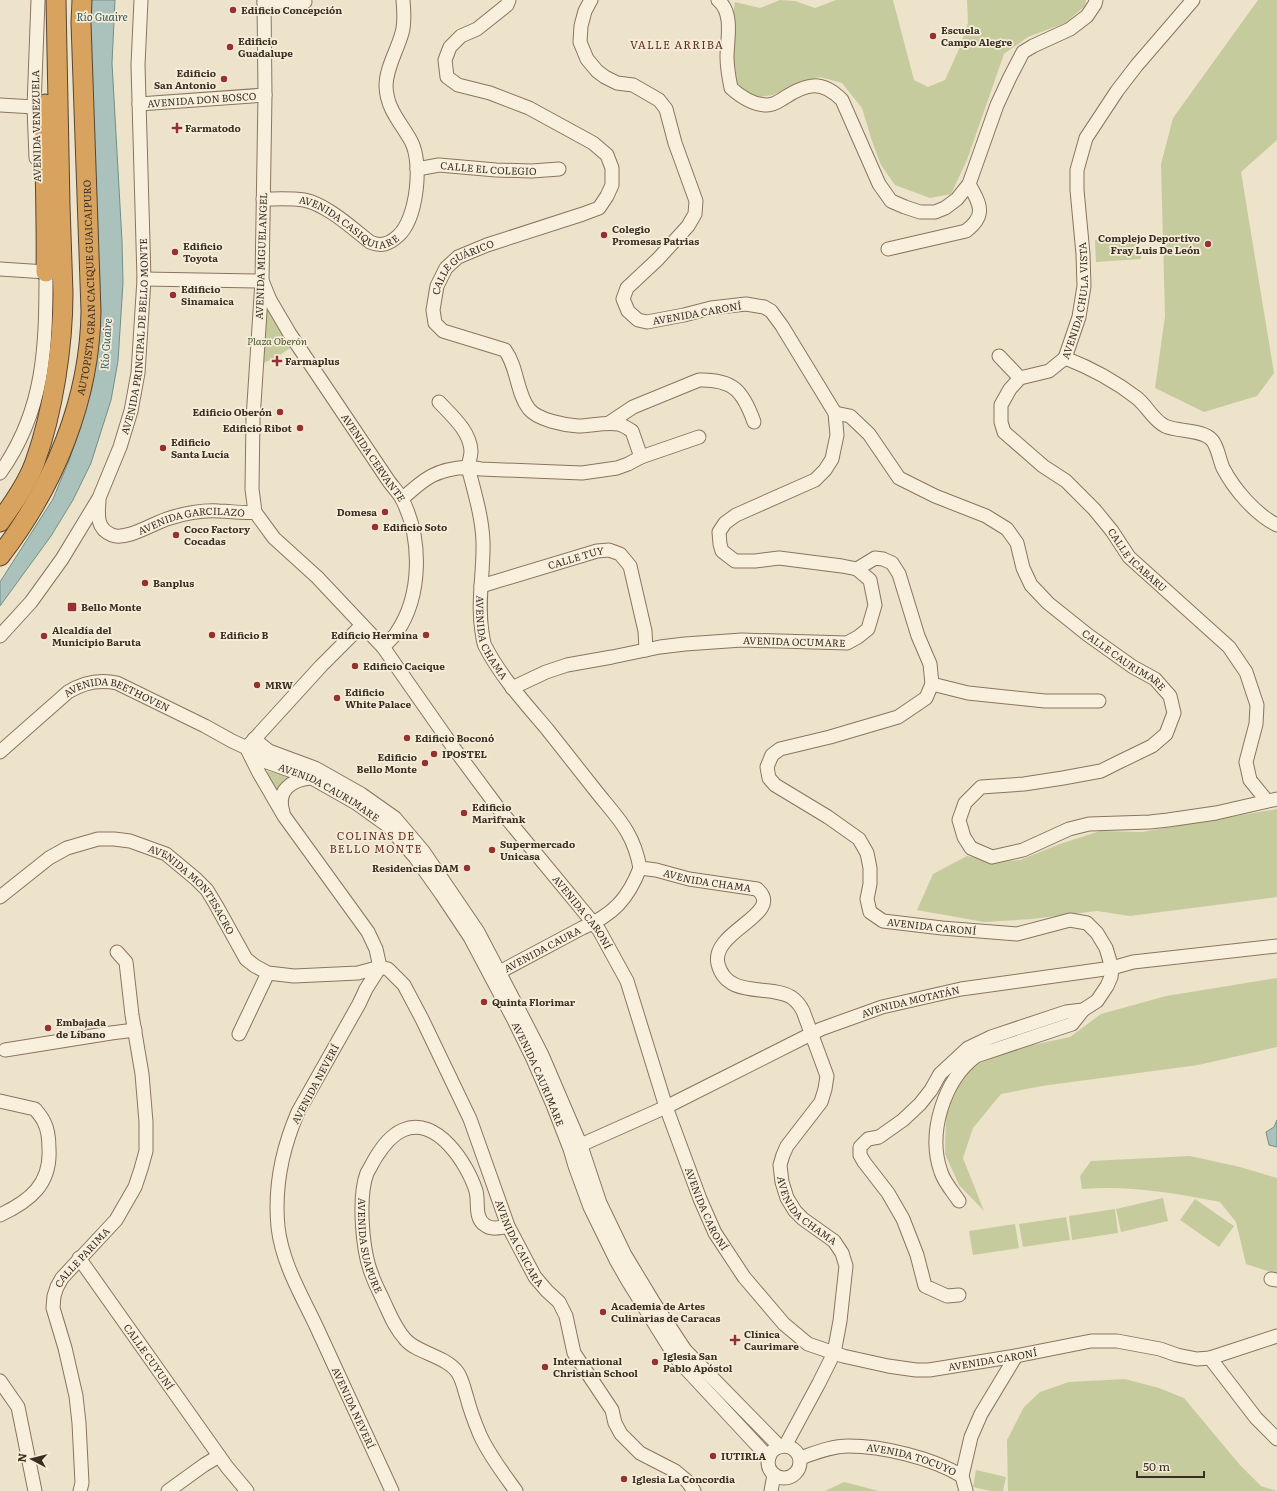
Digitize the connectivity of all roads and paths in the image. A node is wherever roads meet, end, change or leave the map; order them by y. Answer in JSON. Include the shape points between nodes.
{"nodes":[{"id":1,"x":38,"y":0,"type":"edge"},
{"id":2,"x":56,"y":0,"type":"edge"},
{"id":3,"x":68,"y":0,"type":"edge"},
{"id":4,"x":82,"y":0,"type":"edge"},
{"id":5,"x":141,"y":0,"type":"edge"},
{"id":6,"x":403,"y":0,"type":"edge"},
{"id":7,"x":509,"y":0,"type":"edge"},
{"id":8,"x":591,"y":0,"type":"edge"},
{"id":9,"x":718,"y":0,"type":"edge"},
{"id":10,"x":1096,"y":0,"type":"edge"},
{"id":11,"x":1193,"y":0,"type":"edge"},
{"id":12,"x":264,"y":1,"type":"edge"},
{"id":13,"x":305,"y":2,"type":"dead end"},
{"id":14,"x":57,"y":51,"type":"junction"},
{"id":15,"x":265,"y":95,"type":"junction"},
{"id":16,"x":139,"y":104,"type":"junction"},
{"id":17,"x":0,"y":105,"type":"edge"},
{"id":18,"x":34,"y":107,"type":"junction"},
{"id":19,"x":417,"y":169,"type":"junction"},
{"id":20,"x":559,"y":169,"type":"dead end"},
{"id":21,"x":969,"y":184,"type":"junction"},
{"id":22,"x":263,"y":199,"type":"junction"},
{"id":23,"x":888,"y":249,"type":"dead end"},
{"id":24,"x":37,"y":252,"type":"dead end"},
{"id":25,"x":0,"y":269,"type":"edge"},
{"id":26,"x":46,"y":272,"type":"junction"},
{"id":27,"x":144,"y":279,"type":"junction"},
{"id":28,"x":262,"y":281,"type":"junction"},
{"id":29,"x":999,"y":356,"type":"dead end"},
{"id":30,"x":1065,"y":358,"type":"junction"},
{"id":31,"x":1020,"y":378,"type":"junction"},
{"id":32,"x":439,"y":402,"type":"dead end"},
{"id":33,"x":835,"y":413,"type":"junction"},
{"id":34,"x":754,"y":422,"type":"dead end"},
{"id":35,"x":609,"y":423,"type":"junction"},
{"id":36,"x":699,"y":437,"type":"dead end"},
{"id":37,"x":641,"y":457,"type":"junction"},
{"id":38,"x":468,"y":467,"type":"junction"},
{"id":39,"x":0,"y":473,"type":"edge"},
{"id":40,"x":18,"y":495,"type":"junction"},
{"id":41,"x":99,"y":498,"type":"junction"},
{"id":42,"x":402,"y":499,"type":"junction"},
{"id":43,"x":256,"y":512,"type":"junction"},
{"id":44,"x":0,"y":522,"type":"edge"},
{"id":45,"x":1277,"y":525,"type":"edge"},
{"id":46,"x":0,"y":556,"type":"edge"},
{"id":47,"x":857,"y":569,"type":"junction"},
{"id":48,"x":481,"y":586,"type":"junction"},
{"id":49,"x":362,"y":625,"type":"junction"},
{"id":50,"x":0,"y":636,"type":"edge"},
{"id":51,"x":383,"y":647,"type":"junction"},
{"id":52,"x":646,"y":650,"type":"junction"},
{"id":53,"x":932,"y":684,"type":"junction"},
{"id":54,"x":512,"y":688,"type":"junction"},
{"id":55,"x":1098,"y":701,"type":"dead end"},
{"id":56,"x":250,"y":743,"type":"junction"},
{"id":57,"x":0,"y":752,"type":"edge"},
{"id":58,"x":312,"y":778,"type":"junction"},
{"id":59,"x":1272,"y":800,"type":"edge"},
{"id":60,"x":284,"y":816,"type":"junction"},
{"id":61,"x":640,"y":868,"type":"junction"},
{"id":62,"x":0,"y":897,"type":"edge"},
{"id":63,"x":594,"y":923,"type":"junction"},
{"id":64,"x":1277,"y":946,"type":"edge"},
{"id":65,"x":117,"y":952,"type":"dead end"},
{"id":66,"x":380,"y":967,"type":"junction"},
{"id":67,"x":1112,"y":968,"type":"junction"},
{"id":68,"x":268,"y":973,"type":"junction"},
{"id":69,"x":495,"y":975,"type":"junction"},
{"id":70,"x":1083,"y":1010,"type":"junction"},
{"id":71,"x":135,"y":1030,"type":"junction"},
{"id":72,"x":239,"y":1034,"type":"dead end"},
{"id":73,"x":811,"y":1034,"type":"junction"},
{"id":74,"x":5,"y":1050,"type":"dead end"},
{"id":75,"x":0,"y":1103,"type":"edge"},
{"id":76,"x":666,"y":1107,"type":"junction"},
{"id":77,"x":575,"y":1148,"type":"junction"},
{"id":78,"x":959,"y":1201,"type":"dead end"},
{"id":79,"x":0,"y":1215,"type":"edge"},
{"id":80,"x":508,"y":1226,"type":"junction"},
{"id":81,"x":79,"y":1258,"type":"junction"},
{"id":82,"x":959,"y":1295,"type":"dead end"},
{"id":83,"x":1277,"y":1336,"type":"edge"},
{"id":84,"x":834,"y":1353,"type":"junction"},
{"id":85,"x":1016,"y":1356,"type":"junction"},
{"id":86,"x":1210,"y":1358,"type":"junction"},
{"id":87,"x":0,"y":1381,"type":"edge"},
{"id":88,"x":1277,"y":1439,"type":"edge"},
{"id":89,"x":782,"y":1446,"type":"junction"},
{"id":90,"x":219,"y":1456,"type":"junction"},
{"id":91,"x":769,"y":1458,"type":"junction"},
{"id":92,"x":800,"y":1458,"type":"junction"},
{"id":93,"x":774,"y":1475,"type":"junction"},
{"id":94,"x":962,"y":1476,"type":"junction"},
{"id":95,"x":35,"y":1491,"type":"edge"},
{"id":96,"x":80,"y":1491,"type":"edge"},
{"id":97,"x":168,"y":1491,"type":"edge"},
{"id":98,"x":246,"y":1491,"type":"edge"},
{"id":99,"x":392,"y":1491,"type":"edge"},
{"id":100,"x":516,"y":1491,"type":"edge"},
{"id":101,"x":694,"y":1491,"type":"edge"},
{"id":102,"x":771,"y":1491,"type":"edge"},
{"id":103,"x":966,"y":1491,"type":"edge"}],
"edges":[{"from":1,"to":18,"type":"street","name":"AVENIDA VENEZUELA"},
{"from":2,"to":14,"type":"highway","name":"AUTOPISTA GRAN CACIQUE GUAICAIPURO"},
{"from":3,"to":40,"type":"highway","via":[[73,310],[70,362],[65,393],[43,458],[35,476]]},
{"from":4,"to":46,"type":"highway","name":"AUTOPISTA GRAN CACIQUE GUAICAIPURO","via":[[91,311],[89,353],[81,391],[54,470],[33,509]]},
{"from":5,"to":16,"type":"street","name":"AVENIDA PRINCIPAL DE BELLO MONTE"},
{"from":6,"to":19,"type":"street","name":"AVENIDA CASIQUIARE","via":[[402,32],[386,85],[388,102],[411,141]]},
{"from":7,"to":35,"type":"street","name":"CALLE GUÁRICO","via":[[507,5],[477,29],[461,36],[450,47],[445,60],[447,77],[458,86],[490,93],[529,108],[593,143],[607,155],[612,168],[612,185],[599,208],[518,234],[458,257],[446,268],[437,286],[432,310],[435,323],[443,331],[460,338],[505,350],[511,358],[523,401],[530,411],[539,417],[577,426]]},
{"from":8,"to":33,"type":"street","name":"AVENIDA CARONÍ","via":[[584,11],[581,26],[580,42],[587,59],[605,77],[617,83],[633,85],[659,100],[666,109],[696,201],[695,214],[688,226],[627,288],[623,299],[628,311],[638,320],[647,322],[718,307],[746,304],[764,307],[771,311],[782,326]]},
{"from":9,"to":21,"type":"street","via":[[722,3],[728,22],[727,56],[731,88],[741,97],[767,105],[776,103],[802,88],[823,87],[833,91],[842,100],[880,184],[891,201],[904,207],[920,212],[935,212],[957,199]]},
{"from":10,"to":21,"type":"street","via":[[1087,16],[1070,28],[1023,52],[998,105]]},
{"from":11,"to":30,"type":"street","name":"AVENIDA CHULA VISTA","via":[[1137,65],[1086,138],[1077,170],[1084,286],[1079,317]]},
{"from":12,"to":13,"type":"street"},
{"from":12,"to":15,"type":"street","name":"AVENIDA MIGUELANGEL"},
{"from":14,"to":26,"type":"highway","via":[[48,68],[46,92]]},
{"from":14,"to":40,"type":"highway","name":"AUTOPISTA GRAN CACIQUE GUAICAIPURO","via":[[63,293],[61,330],[46,423],[34,463]]},
{"from":15,"to":16,"type":"street","name":"AVENIDA DON BOSCO"},
{"from":15,"to":22,"type":"street","name":"AVENIDA MIGUELANGEL"},
{"from":16,"to":27,"type":"street","name":"AVENIDA PRINCIPAL DE BELLO MONTE"},
{"from":17,"to":18,"type":"street"},
{"from":18,"to":24,"type":"street","name":"AVENIDA VENEZUELA"},
{"from":19,"to":20,"type":"street","name":"CALLE EL COLEGIO","via":[[439,165],[532,171]]},
{"from":19,"to":22,"type":"street","name":"AVENIDA CASIQUIARE","via":[[408,222],[399,236],[386,244],[370,242],[331,212],[316,204],[304,200]]},
{"from":21,"to":23,"type":"street","via":[[979,204],[975,224],[966,231]]},
{"from":22,"to":28,"type":"street","name":"AVENIDA MIGUELANGEL"},
{"from":25,"to":26,"type":"street"},
{"from":26,"to":39,"type":"street","via":[[45,335],[40,380],[22,434]]},
{"from":27,"to":28,"type":"street"},
{"from":27,"to":41,"type":"street","name":"AVENIDA PRINCIPAL DE BELLO MONTE","via":[[135,391],[126,429]]},
{"from":28,"to":42,"type":"street","name":"AVENIDA CERVANTE","via":[[290,334]]},
{"from":28,"to":43,"type":"street","name":"AVENIDA MIGUELANGEL","via":[[252,419],[252,489]]},
{"from":29,"to":31,"type":"street"},
{"from":30,"to":31,"type":"street","via":[[1049,371]]},
{"from":30,"to":45,"type":"street","name":"AVENIDA CHULA VISTA","via":[[1086,366],[1123,388],[1139,399],[1164,425],[1211,439],[1222,466],[1240,494]]},
{"from":31,"to":59,"type":"street","name":"CALLE ICABARU","via":[[1000,405],[1004,432],[1043,466],[1066,481],[1094,509],[1130,557],[1210,628],[1229,647],[1246,672],[1257,705],[1256,724],[1246,762],[1250,780]]},
{"from":32,"to":38,"type":"street","via":[[467,435],[471,451]]},
{"from":33,"to":47,"type":"street","name":"AVENIDA CARONÍ","via":[[835,447],[832,459],[825,470],[815,480],[736,515],[725,523],[719,532],[720,544],[722,551],[735,561],[779,558]]},
{"from":33,"to":59,"type":"street","name":"CALLE CAURIMARE","via":[[850,416],[869,434],[899,478],[935,496],[986,516],[1006,529],[1017,543],[1031,585],[1048,603],[1133,667],[1155,679],[1170,696],[1174,713],[1166,734],[1152,746],[1101,771],[1024,784],[981,787],[965,803],[959,820],[964,837],[971,848],[992,857],[1023,850],[1069,829],[1089,824],[1150,822],[1216,813]]},
{"from":34,"to":35,"type":"street","via":[[742,394],[718,381],[699,380],[633,407]]},
{"from":35,"to":37,"type":"street","name":"CALLE GUÁRICO","via":[[632,431]]},
{"from":36,"to":37,"type":"street"},
{"from":37,"to":38,"type":"street","via":[[617,468],[582,473]]},
{"from":38,"to":42,"type":"street","via":[[434,474],[422,480]]},
{"from":38,"to":48,"type":"street","name":"AVENIDA CHAMA","via":[[482,521]]},
{"from":40,"to":44,"type":"highway","name":"AUTOPISTA GRAN CACIQUE GUAICAIPURO"},
{"from":41,"to":43,"type":"street","name":"AVENIDA GARCILAZO","via":[[100,525],[111,535],[118,536],[188,513]]},
{"from":41,"to":50,"type":"street","name":"AVENIDA PRINCIPAL DE BELLO MONTE","via":[[62,560],[31,602]]},
{"from":42,"to":51,"type":"street","name":"AVENIDA CERVANTE","via":[[415,539],[416,578],[407,614],[397,632]]},
{"from":43,"to":49,"type":"street","name":"AVENIDA GARCILAZO","via":[[274,538],[318,577]]},
{"from":47,"to":52,"type":"street","name":"AVENIDA OCUMARE","via":[[870,580],[875,606],[868,628],[858,638],[847,642],[742,640]]},
{"from":47,"to":53,"type":"street","via":[[875,558],[892,563],[899,574],[918,636],[930,664]]},
{"from":48,"to":52,"type":"street","name":"CALLE TUY","via":[[597,551],[609,550],[620,554],[630,566],[645,631]]},
{"from":48,"to":54,"type":"street","name":"AVENIDA CHAMA","via":[[481,623],[485,645]]},
{"from":49,"to":51,"type":"street","name":"AVENIDA CARONÍ"},
{"from":49,"to":56,"type":"street"},
{"from":51,"to":63,"type":"street","name":"AVENIDA CARONÍ","via":[[499,809]]},
{"from":52,"to":54,"type":"street","name":"AVENIDA OCUMARE","via":[[567,665]]},
{"from":53,"to":55,"type":"street","via":[[968,693],[1045,701]]},
{"from":53,"to":67,"type":"street","name":"AVENIDA CARONÍ","via":[[926,698],[898,717],[780,749],[772,754],[767,767],[769,778],[775,785],[828,817],[858,839],[867,853],[870,868],[867,899],[870,912],[883,921],[1017,934],[1070,920],[1087,923],[1106,948]]},
{"from":54,"to":61,"type":"street","name":"AVENIDA CHAMA","via":[[618,816],[631,837]]},
{"from":56,"to":57,"type":"street","name":"AVENIDA BEETHOVEN","via":[[232,741],[117,683],[104,680],[89,682],[68,692]]},
{"from":56,"to":58,"type":"street","name":"AVENIDA CAURIMARE","via":[[264,761]]},
{"from":56,"to":60,"type":"street","via":[[259,773]]},
{"from":56,"to":69,"type":"street","name":"AVENIDA CAURIMARE","via":[[315,768],[361,794],[395,818],[423,851],[478,932]]},
{"from":58,"to":60,"type":"street","via":[[300,779],[287,787],[280,804]]},
{"from":58,"to":69,"type":"street","name":"AVENIDA CAURIMARE","via":[[356,802],[388,826],[415,857]]},
{"from":60,"to":66,"type":"street","via":[[368,932],[376,949]]},
{"from":61,"to":63,"type":"street","name":"AVENIDA CAURA","via":[[625,898],[616,908]]},
{"from":61,"to":73,"type":"street","name":"AVENIDA CHAMA","via":[[689,879],[757,889],[763,894],[763,907],[722,944],[718,964],[732,983],[748,989],[790,996],[798,1002]]},
{"from":62,"to":68,"type":"street","name":"AVENIDA MONTESACRO","via":[[49,858],[67,848],[98,839],[130,841],[166,854],[196,879],[207,890],[246,959]]},
{"from":63,"to":69,"type":"street","name":"AVENIDA CAURA"},
{"from":63,"to":76,"type":"street","name":"AVENIDA CARONÍ","via":[[626,981]]},
{"from":64,"to":67,"type":"street","name":"AVENIDA MOTATÁN","via":[[1133,962]]},
{"from":65,"to":71,"type":"street","name":"CALLE PARIMA","via":[[126,962]]},
{"from":66,"to":68,"type":"street","name":"AVENIDA MONTESACRO","via":[[358,973],[301,976]]},
{"from":66,"to":80,"type":"street","name":"AVENIDA CAICARA","via":[[388,969],[404,985],[422,1020],[470,1119]]},
{"from":66,"to":99,"type":"street","name":"AVENIDA NEVERÍ","via":[[291,1128],[280,1165],[277,1214],[278,1229],[290,1271]]},
{"from":67,"to":70,"type":"street","via":[[1107,986],[1097,1001]]},
{"from":67,"to":73,"type":"street","name":"AVENIDA MOTATÁN","via":[[961,989],[882,1007]]},
{"from":68,"to":72,"type":"street"},
{"from":69,"to":77,"type":"street","name":"AVENIDA CAURIMARE","via":[[542,1055]]},
{"from":70,"to":78,"type":"street","via":[[1072,1024],[976,1056],[959,1073],[943,1104],[936,1140],[936,1157],[941,1174]]},
{"from":70,"to":82,"type":"street","via":[[1066,1012],[991,1037],[968,1048],[940,1074],[920,1104],[903,1120],[879,1137],[868,1139],[860,1147],[860,1155],[864,1162],[888,1193],[903,1219],[917,1255],[925,1286],[947,1296]]},
{"from":71,"to":74,"type":"street"},
{"from":71,"to":81,"type":"street","name":"CALLE PARIMA","via":[[142,1074],[146,1151],[135,1186],[116,1220]]},
{"from":73,"to":76,"type":"street","name":"AVENIDA MOTATÁN"},
{"from":73,"to":84,"type":"street","name":"AVENIDA CHAMA","via":[[827,1076],[825,1089],[821,1102],[787,1146],[780,1165],[787,1198],[795,1211],[803,1220],[834,1242],[842,1253],[846,1266]]},
{"from":75,"to":79,"type":"street","via":[[35,1109],[45,1123],[50,1161],[46,1177],[32,1195]]},
{"from":76,"to":77,"type":"street","name":"AVENIDA MOTATÁN"},
{"from":76,"to":84,"type":"street","name":"AVENIDA CARONÍ","via":[[700,1199],[715,1233],[732,1260],[764,1302],[795,1335],[808,1344]]},
{"from":77,"to":89,"type":"street","name":"AVENIDA CAURIMARE","via":[[625,1255],[685,1350]]},
{"from":77,"to":91,"type":"street","name":"AVENIDA CAURIMARE","via":[[590,1207],[616,1260],[676,1358]]},
{"from":80,"to":100,"type":"street","name":"AVENIDA SUAPURE","via":[[495,1229],[485,1226],[479,1219],[476,1192],[464,1163],[441,1138],[423,1128],[413,1127],[395,1134],[386,1142],[367,1173],[362,1200],[364,1244],[371,1274],[396,1327],[406,1341],[447,1362],[457,1370],[480,1435]]},
{"from":80,"to":101,"type":"street","name":"AVENIDA CAICARA","via":[[535,1277],[560,1302],[566,1316],[574,1353],[612,1410],[614,1423],[621,1434],[640,1453],[675,1471]]},
{"from":81,"to":90,"type":"street","name":"CALLE CUYUNÍ"},
{"from":81,"to":96,"type":"street","name":"CALLE PARIMA","via":[[57,1287],[53,1308],[76,1396],[82,1483]]},
{"from":83,"to":86,"type":"street","name":"AVENIDA CARONÍ"},
{"from":84,"to":85,"type":"street","name":"AVENIDA CARONÍ","via":[[916,1370]]},
{"from":84,"to":89,"type":"street","name":"AVENIDA CHAMA"},
{"from":85,"to":86,"type":"street","name":"AVENIDA CARONÍ","via":[[1091,1341],[1117,1341],[1197,1359]]},
{"from":85,"to":94,"type":"street","name":"AVENIDA TOCUYO","via":[[978,1420],[971,1437]]},
{"from":86,"to":88,"type":"street","via":[[1256,1418]]},
{"from":87,"to":95,"type":"street","via":[[18,1407]]},
{"from":89,"to":91,"type":"street","via":[[774,1449]]},
{"from":89,"to":92,"type":"street","via":[[794,1449]]},
{"from":90,"to":97,"type":"street"},
{"from":90,"to":98,"type":"street","name":"CALLE CUYUNÍ"},
{"from":91,"to":93,"type":"street","via":[[770,1469]]},
{"from":92,"to":93,"type":"street","via":[[795,1474],[785,1478]]},
{"from":92,"to":94,"type":"street","name":"AVENIDA TOCUYO","via":[[822,1450],[847,1446],[872,1448],[899,1452],[950,1468]]},
{"from":93,"to":102,"type":"street"},
{"from":94,"to":103,"type":"street"}]}
